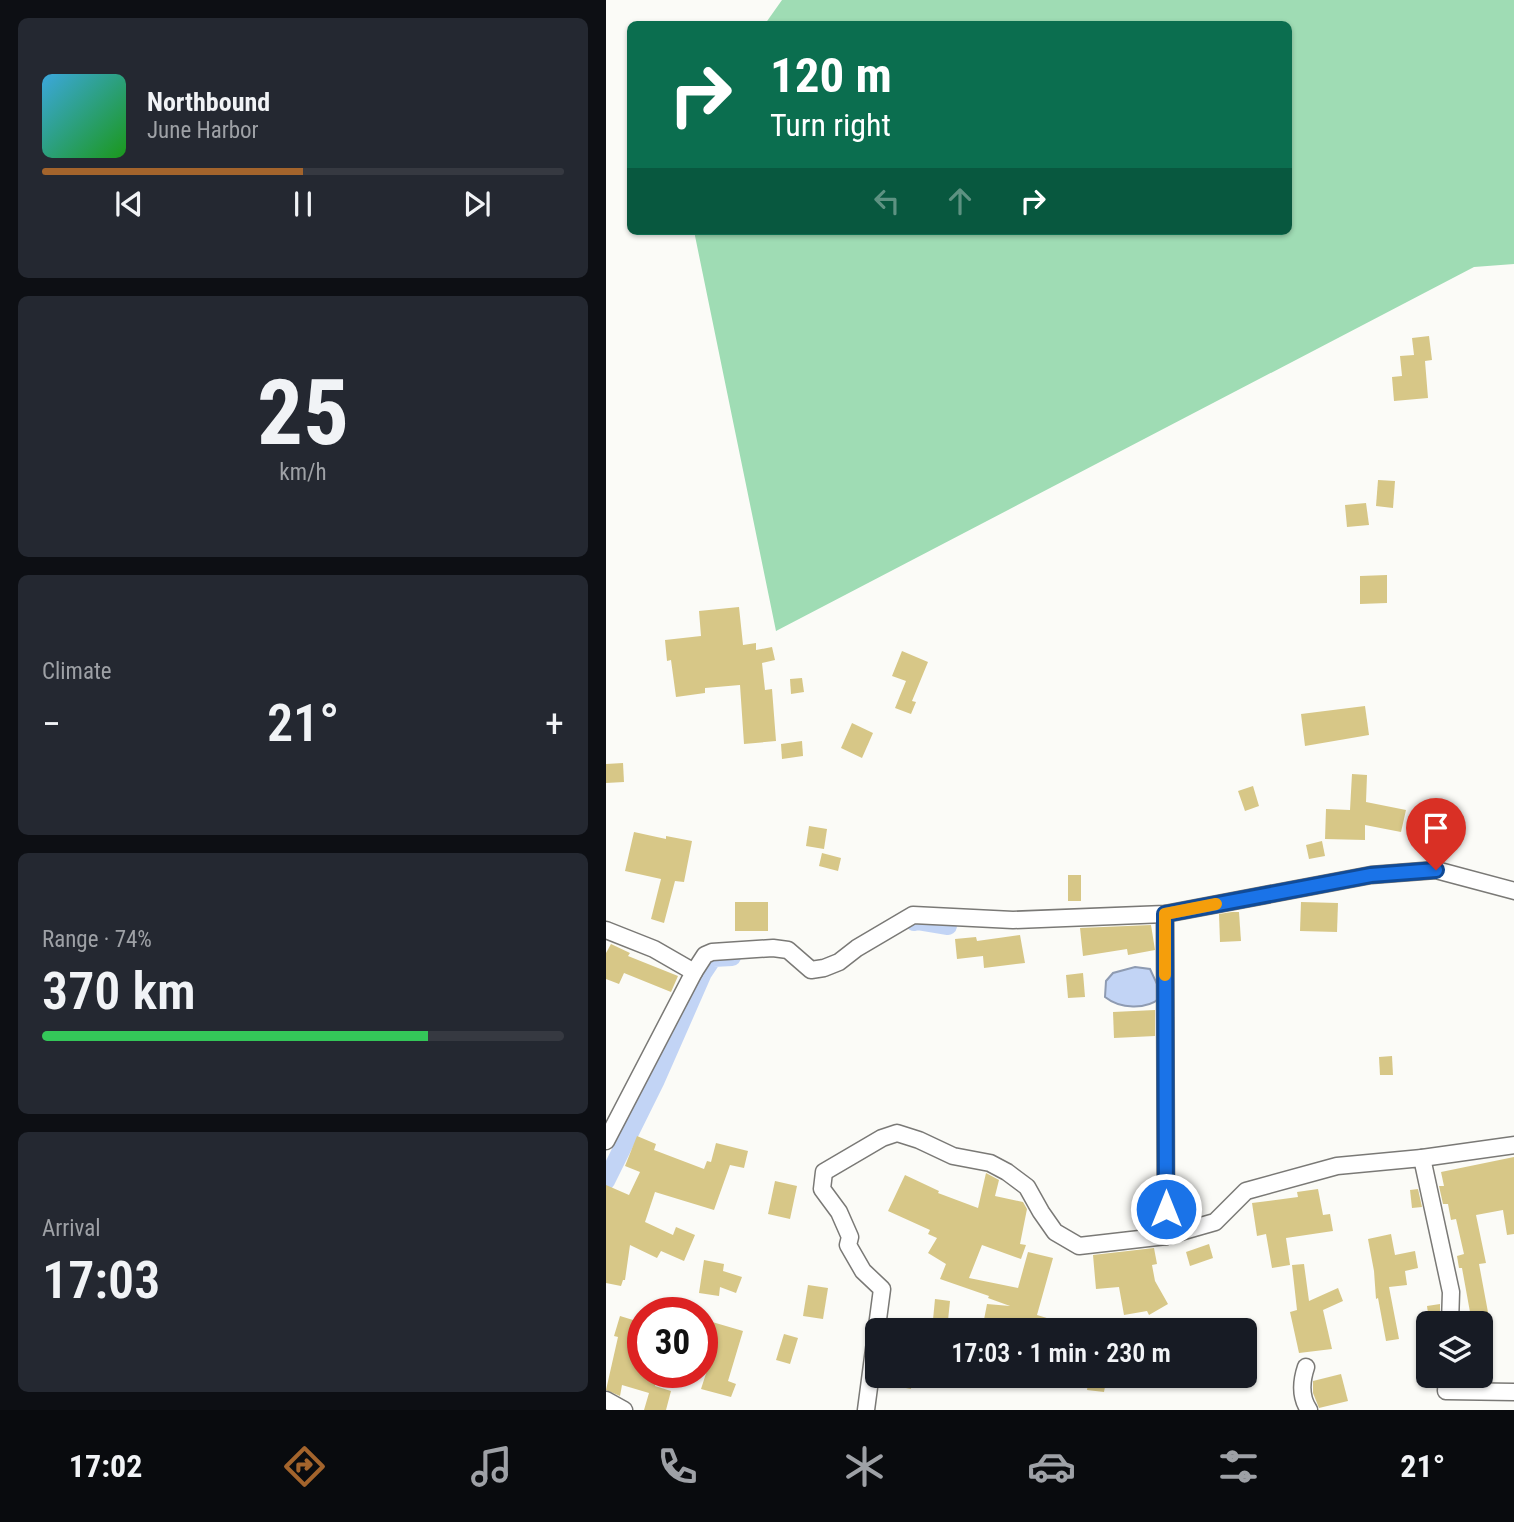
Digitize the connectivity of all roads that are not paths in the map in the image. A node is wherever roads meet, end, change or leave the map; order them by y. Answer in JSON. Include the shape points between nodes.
{"nodes":[{"id":1,"x":1514,"y":891,"type":"edge"},
{"id":2,"x":1165,"y":914,"type":"junction"},
{"id":3,"x":606,"y":930,"type":"edge"},
{"id":4,"x":694,"y":972,"type":"junction"},
{"id":5,"x":606,"y":1141,"type":"edge"},
{"id":6,"x":1514,"y":1145,"type":"edge"},
{"id":7,"x":1422,"y":1158,"type":"junction"},
{"id":8,"x":1166,"y":1236,"type":"junction"},
{"id":9,"x":1450,"y":1311,"type":"edge"},
{"id":10,"x":1305,"y":1367,"type":"dead end"},
{"id":11,"x":1446,"y":1388,"type":"edge"},
{"id":12,"x":1514,"y":1392,"type":"edge"},
{"id":13,"x":606,"y":1400,"type":"edge"},
{"id":14,"x":624,"y":1410,"type":"edge"},
{"id":15,"x":866,"y":1410,"type":"edge"},
{"id":16,"x":1309,"y":1410,"type":"edge"}],
"edges":[{"from":1,"to":2,"type":"street","via":[[1436,870],[1371,875]]},
{"from":2,"to":4,"type":"street","via":[[1013,920],[913,915],[824,968],[811,970],[788,950],[773,948],[712,952]]},
{"from":2,"to":8,"type":"street"},
{"from":3,"to":4,"type":"street","via":[[654,949]]},
{"from":4,"to":5,"type":"street"},
{"from":6,"to":7,"type":"street"},
{"from":7,"to":8,"type":"street","via":[[1338,1166],[1246,1191],[1215,1222]]},
{"from":7,"to":9,"type":"street","via":[[1451,1292]]},
{"from":8,"to":15,"type":"street","via":[[1079,1246],[1055,1231],[1027,1187],[990,1163],[953,1156],[897,1133],[862,1149],[824,1172],[822,1189],[839,1212],[850,1237],[848,1245],[863,1271],[882,1289]]},
{"from":10,"to":16,"type":"street","via":[[1302,1391]]},
{"from":11,"to":12,"type":"street"},
{"from":13,"to":14,"type":"street"}]}
